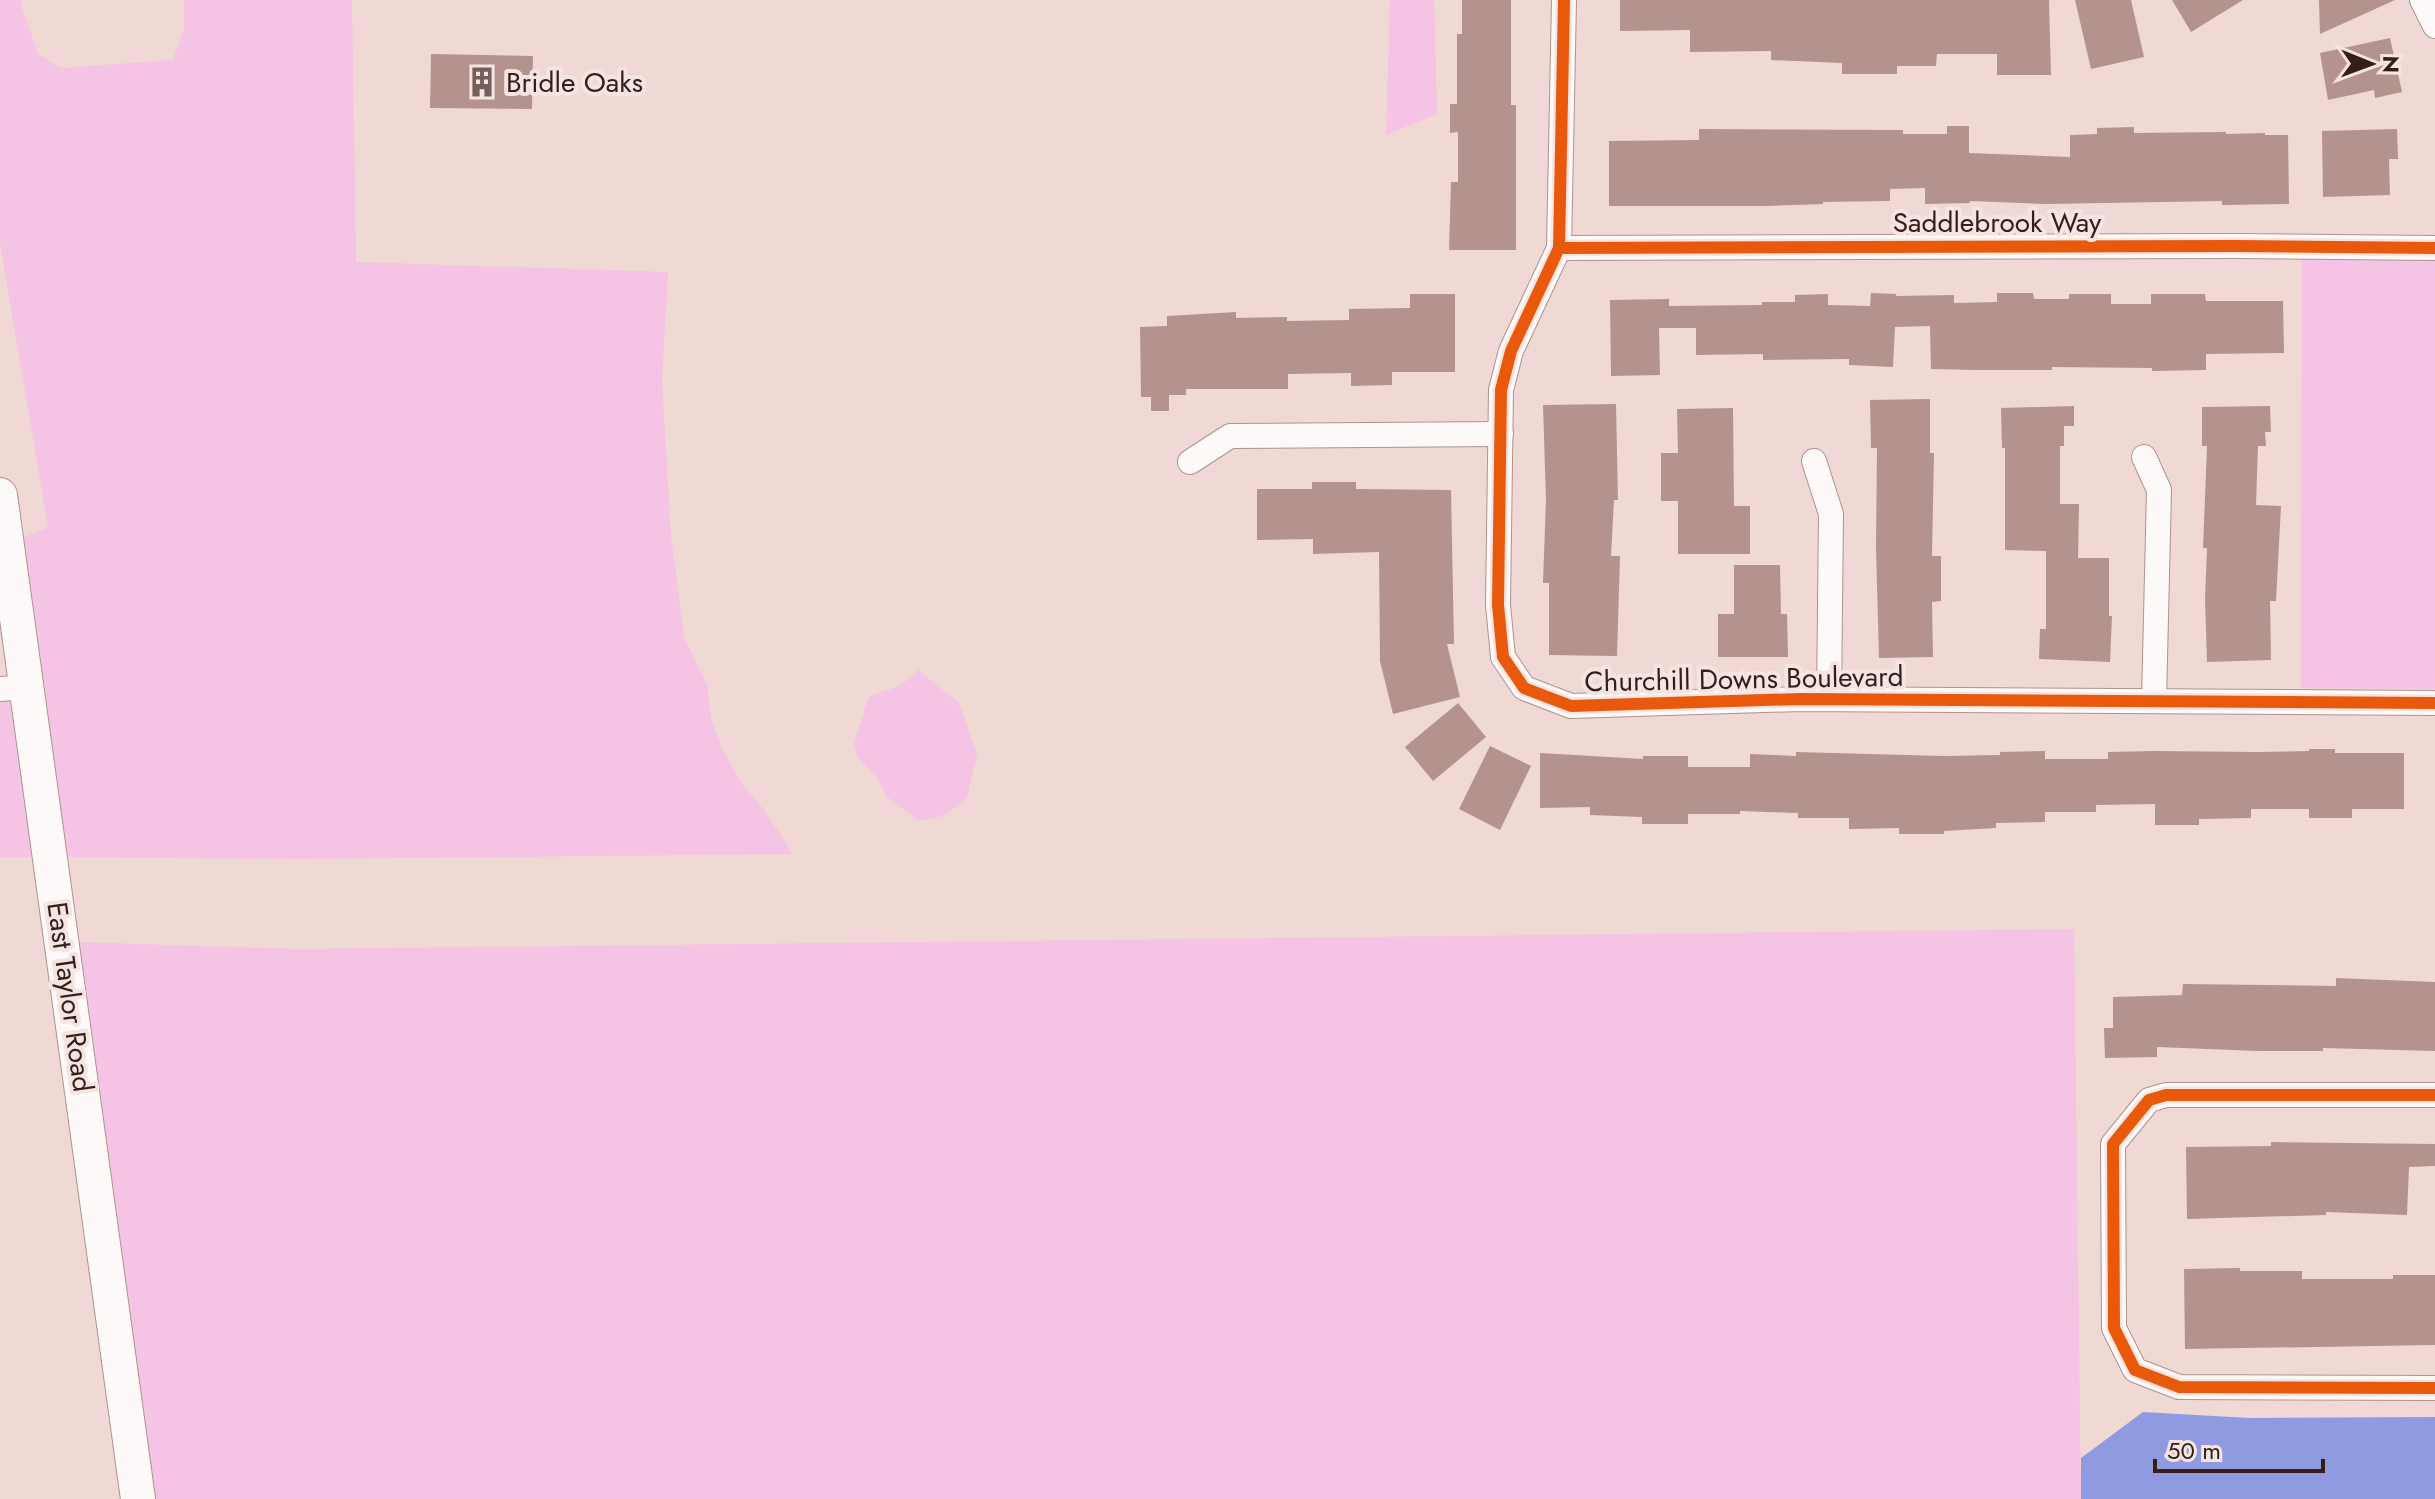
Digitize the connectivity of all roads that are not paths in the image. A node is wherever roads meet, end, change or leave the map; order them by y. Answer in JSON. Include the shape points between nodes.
{"nodes":[{"id":1,"x":1564,"y":0,"type":"edge"},
{"id":2,"x":2422,"y":0,"type":"edge"},
{"id":3,"x":2435,"y":26,"type":"edge"},
{"id":4,"x":1559,"y":248,"type":"junction"},
{"id":5,"x":2435,"y":248,"type":"edge"},
{"id":6,"x":1501,"y":434,"type":"junction"},
{"id":7,"x":2144,"y":457,"type":"dead end"},
{"id":8,"x":1814,"y":461,"type":"dead end"},
{"id":9,"x":1190,"y":462,"type":"dead end"},
{"id":10,"x":0,"y":495,"type":"edge"},
{"id":11,"x":13,"y":688,"type":"edge"},
{"id":12,"x":1829,"y":699,"type":"junction"},
{"id":13,"x":2154,"y":701,"type":"junction"},
{"id":14,"x":2435,"y":703,"type":"edge"},
{"id":15,"x":2435,"y":1095,"type":"edge"},
{"id":16,"x":2435,"y":1388,"type":"edge"},
{"id":17,"x":138,"y":1499,"type":"edge"}],
"edges":[{"from":1,"to":4,"type":"street","name":"Churchill Downs Boulevard"},
{"from":2,"to":3,"type":"street"},
{"from":4,"to":5,"type":"street","name":"Saddlebrook Way"},
{"from":4,"to":6,"type":"street","name":"Churchill Downs Boulevard","via":[[1511,351],[1501,390]]},
{"from":6,"to":9,"type":"street","via":[[1230,436]]},
{"from":6,"to":12,"type":"street","name":"Churchill Downs Boulevard","via":[[1498,605],[1503,657],[1524,688],[1571,706]]},
{"from":7,"to":13,"type":"street","via":[[2159,490]]},
{"from":8,"to":12,"type":"street","via":[[1831,514]]},
{"from":10,"to":11,"type":"main road","name":"East Taylor Road"},
{"from":11,"to":17,"type":"main road","name":"East Taylor Road"},
{"from":12,"to":13,"type":"street","name":"Churchill Downs Boulevard"},
{"from":13,"to":14,"type":"street","name":"Churchill Downs Boulevard"},
{"from":15,"to":16,"type":"street","via":[[2166,1095],[2149,1100],[2113,1144],[2113,1159],[2114,1328],[2135,1370],[2179,1387]]}]}
